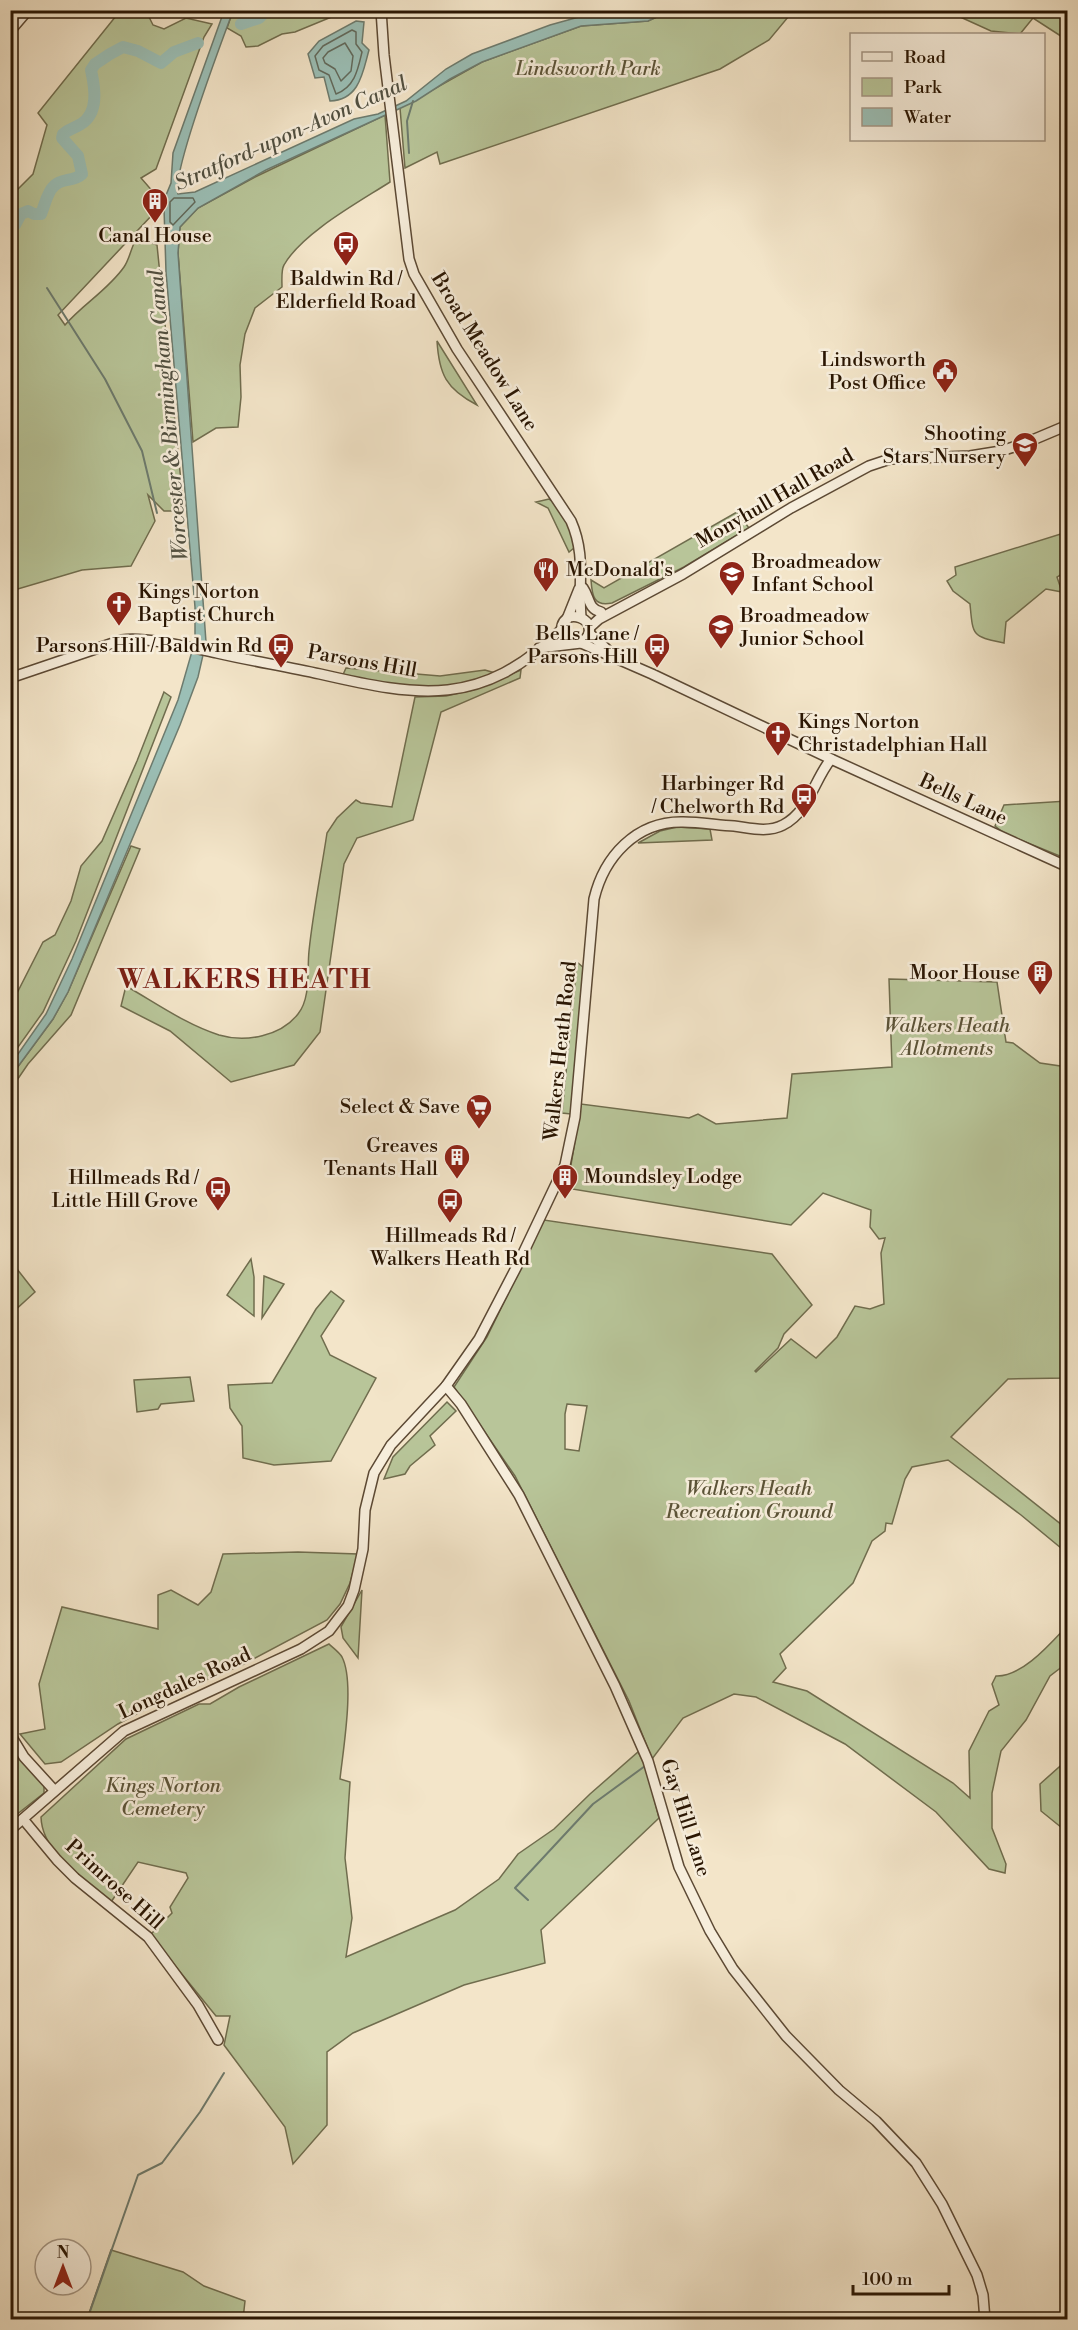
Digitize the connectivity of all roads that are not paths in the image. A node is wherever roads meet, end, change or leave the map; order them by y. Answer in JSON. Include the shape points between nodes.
{"nodes":[{"id":1,"x":28,"y":10,"type":"edge"},
{"id":2,"x":381,"y":10,"type":"edge"},
{"id":3,"x":10,"y":31,"type":"edge"},
{"id":4,"x":1068,"y":425,"type":"edge"},
{"id":5,"x":581,"y":585,"type":"junction"},
{"id":6,"x":614,"y":610,"type":"junction"},
{"id":7,"x":601,"y":612,"type":"junction"},
{"id":8,"x":567,"y":618,"type":"junction"},
{"id":9,"x":582,"y":618,"type":"junction"},
{"id":10,"x":561,"y":630,"type":"junction"},
{"id":11,"x":589,"y":631,"type":"junction"},
{"id":12,"x":570,"y":644,"type":"junction"},
{"id":13,"x":581,"y":644,"type":"junction"},
{"id":14,"x":539,"y":648,"type":"junction"},
{"id":15,"x":616,"y":658,"type":"junction"},
{"id":16,"x":10,"y":678,"type":"edge"},
{"id":17,"x":831,"y":759,"type":"junction"},
{"id":18,"x":1068,"y":867,"type":"edge"},
{"id":19,"x":446,"y":1386,"type":"junction"},
{"id":20,"x":329,"y":1630,"type":"joint"},
{"id":21,"x":10,"y":1734,"type":"edge"},
{"id":22,"x":54,"y":1790,"type":"junction"},
{"id":23,"x":23,"y":1820,"type":"junction"},
{"id":24,"x":10,"y":1830,"type":"edge"},
{"id":25,"x":218,"y":2040,"type":"dead end"},
{"id":26,"x":985,"y":2319,"type":"edge"}],
"edges":[{"from":1,"to":3,"type":"street"},
{"from":2,"to":5,"type":"street","name":"Broad Meadow Lane","via":[[407,250],[414,274],[473,374],[572,521],[581,555]]},
{"from":4,"to":6,"type":"street","name":"Monyhull Hall Road","via":[[1001,451],[892,459],[869,466]]},
{"from":5,"to":7,"type":"street","via":[[595,611]]},
{"from":5,"to":8,"type":"street","name":"Broad Meadow Lane"},
{"from":5,"to":9,"type":"street","name":"Broad Meadow Lane"},
{"from":6,"to":7,"type":"street","name":"Monyhull Hall Road"},
{"from":6,"to":11,"type":"street","name":"Monyhull Hall Road","via":[[594,622]]},
{"from":7,"to":9,"type":"street","name":"Monyhull Hall Road"},
{"from":8,"to":9,"type":"street"},
{"from":8,"to":10,"type":"street"},
{"from":9,"to":11,"type":"street"},
{"from":10,"to":12,"type":"street"},
{"from":10,"to":14,"type":"street","name":"Parsons Hill"},
{"from":11,"to":13,"type":"street"},
{"from":11,"to":15,"type":"street","name":"Bells Lane"},
{"from":12,"to":13,"type":"street"},
{"from":12,"to":14,"type":"street","name":"Parsons Hill"},
{"from":13,"to":15,"type":"street","name":"Bells Lane"},
{"from":14,"to":16,"type":"street","name":"Parsons Hill","via":[[504,673],[471,686],[438,692],[396,690],[135,639]]},
{"from":15,"to":17,"type":"street","name":"Bells Lane"},
{"from":17,"to":18,"type":"street","name":"Bells Lane"},
{"from":17,"to":19,"type":"street","name":"Walkers Heath Road","via":[[802,808],[789,822],[775,829],[682,822],[653,827],[626,842],[607,863],[594,899],[575,1117],[566,1165],[479,1339]]},
{"from":19,"to":20,"type":"street","name":"Walkers Heath Road","via":[[391,1445],[374,1473],[354,1590],[348,1606]]},
{"from":19,"to":26,"type":"street","name":"Gay Hill Lane","via":[[519,1495],[615,1686],[648,1761],[678,1867],[710,1931],[733,1969],[786,2036],[916,2163],[978,2275]]},
{"from":20,"to":22,"type":"street","name":"Longdales Road","via":[[302,1649],[124,1731]]},
{"from":21,"to":22,"type":"street","via":[[24,1757]]},
{"from":22,"to":23,"type":"street","name":"Longdales Road"},
{"from":23,"to":24,"type":"street","name":"Longdales Road"},
{"from":23,"to":25,"type":"street","name":"Primrose Hill","via":[[75,1878],[148,1937],[198,2005]]}]}
